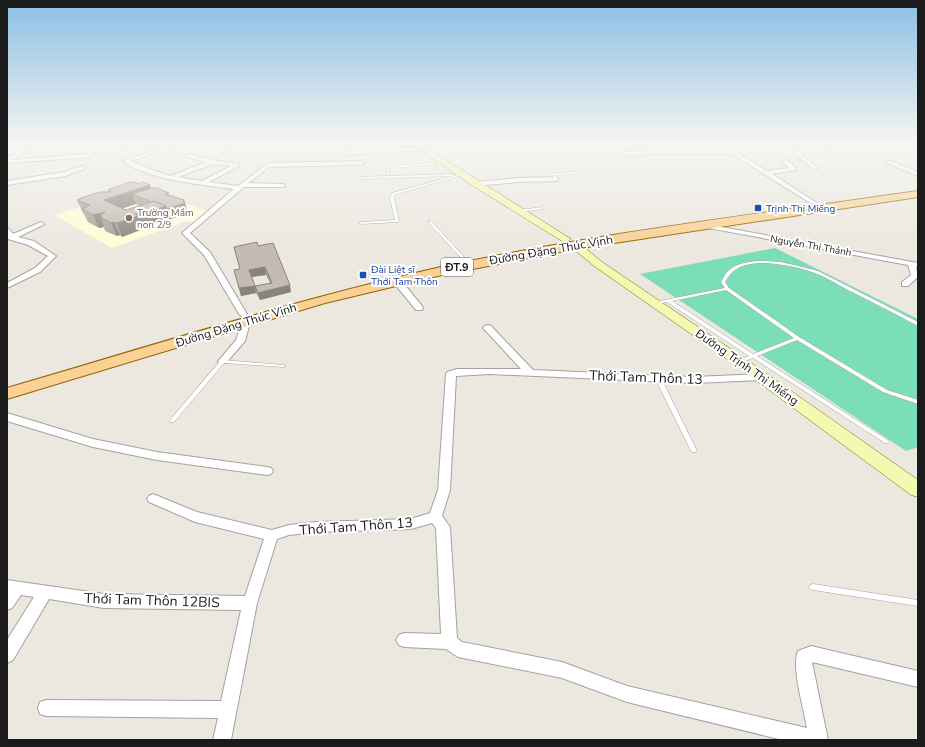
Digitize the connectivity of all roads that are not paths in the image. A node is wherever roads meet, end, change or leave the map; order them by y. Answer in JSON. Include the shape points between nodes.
{"nodes":[{"id":1,"x":38,"y":178,"type":"edge"},
{"id":2,"x":171,"y":178,"type":"edge"},
{"id":3,"x":213,"y":178,"type":"edge"},
{"id":4,"x":251,"y":178,"type":"edge"},
{"id":5,"x":361,"y":178,"type":"dead end"},
{"id":6,"x":365,"y":178,"type":"edge"},
{"id":7,"x":448,"y":178,"type":"edge"},
{"id":8,"x":467,"y":178,"type":"edge"},
{"id":9,"x":774,"y":178,"type":"edge"},
{"id":10,"x":556,"y":179,"type":"edge"},
{"id":11,"x":23,"y":180,"type":"joint"},
{"id":12,"x":7,"y":183,"type":"edge"},
{"id":13,"x":203,"y":183,"type":"junction"},
{"id":14,"x":476,"y":184,"type":"junction"},
{"id":15,"x":241,"y":186,"type":"junction"},
{"id":16,"x":283,"y":186,"type":"dead end"},
{"id":17,"x":918,"y":189,"type":"edge"},
{"id":18,"x":918,"y":194,"type":"edge"},
{"id":19,"x":814,"y":203,"type":"junction"},
{"id":20,"x":542,"y":208,"type":"dead end"},
{"id":21,"x":520,"y":211,"type":"junction"},
{"id":22,"x":430,"y":222,"type":"dead end"},
{"id":23,"x":361,"y":223,"type":"dead end"},
{"id":24,"x":41,"y":224,"type":"dead end"},
{"id":25,"x":705,"y":226,"type":"junction"},
{"id":26,"x":9,"y":234,"type":"edge"},
{"id":27,"x":570,"y":242,"type":"junction"},
{"id":28,"x":463,"y":258,"type":"junction"},
{"id":29,"x":915,"y":265,"type":"edge"},
{"id":30,"x":397,"y":281,"type":"junction"},
{"id":31,"x":904,"y":284,"type":"dead end"},
{"id":32,"x":7,"y":286,"type":"edge"},
{"id":33,"x":727,"y":289,"type":"junction"},
{"id":34,"x":669,"y":301,"type":"junction"},
{"id":35,"x":654,"y":303,"type":"junction"},
{"id":36,"x":419,"y":308,"type":"dead end"},
{"id":37,"x":245,"y":318,"type":"junction"},
{"id":38,"x":918,"y":324,"type":"edge"},
{"id":39,"x":488,"y":328,"type":"dead end"},
{"id":40,"x":797,"y":338,"type":"junction"},
{"id":41,"x":753,"y":356,"type":"junction"},
{"id":42,"x":739,"y":361,"type":"junction"},
{"id":43,"x":223,"y":362,"type":"junction"},
{"id":44,"x":284,"y":366,"type":"dead end"},
{"id":45,"x":530,"y":373,"type":"junction"},
{"id":46,"x":762,"y":377,"type":"junction"},
{"id":47,"x":658,"y":378,"type":"junction"},
{"id":48,"x":7,"y":383,"type":"edge"},
{"id":49,"x":7,"y":394,"type":"edge"},
{"id":50,"x":918,"y":402,"type":"edge"},
{"id":51,"x":7,"y":418,"type":"edge"},
{"id":52,"x":172,"y":421,"type":"dead end"},
{"id":53,"x":887,"y":442,"type":"dead end"},
{"id":54,"x":694,"y":451,"type":"dead end"},
{"id":55,"x":267,"y":471,"type":"dead end"},
{"id":56,"x":918,"y":490,"type":"edge"},
{"id":57,"x":153,"y":499,"type":"dead end"},
{"id":58,"x":435,"y":517,"type":"junction"},
{"id":59,"x":272,"y":535,"type":"junction"},
{"id":60,"x":12,"y":587,"type":"edge"},
{"id":61,"x":813,"y":587,"type":"dead end"},
{"id":62,"x":45,"y":592,"type":"junction"},
{"id":63,"x":7,"y":603,"type":"edge"},
{"id":64,"x":250,"y":603,"type":"junction"},
{"id":65,"x":918,"y":603,"type":"edge"},
{"id":66,"x":404,"y":640,"type":"dead end"},
{"id":67,"x":449,"y":642,"type":"junction"},
{"id":68,"x":7,"y":655,"type":"edge"},
{"id":69,"x":918,"y":678,"type":"edge"},
{"id":70,"x":46,"y":708,"type":"dead end"},
{"id":71,"x":228,"y":710,"type":"junction"},
{"id":72,"x":222,"y":740,"type":"edge"},
{"id":73,"x":818,"y":740,"type":"edge"}],
"edges":[{"from":1,"to":11,"type":"street"},
{"from":2,"to":13,"type":"street"},
{"from":3,"to":13,"type":"street"},
{"from":4,"to":15,"type":"street"},
{"from":5,"to":6,"type":"lane"},
{"from":7,"to":23,"type":"lane","via":[[392,194],[397,222]]},
{"from":8,"to":14,"type":"main road","name":"Đường Trịnh Thị Miếng"},
{"from":9,"to":19,"type":"street"},
{"from":10,"to":14,"type":"street"},
{"from":11,"to":12,"type":"street"},
{"from":13,"to":15,"type":"street"},
{"from":14,"to":21,"type":"main road","name":"Đường Trịnh Thị Miếng"},
{"from":15,"to":16,"type":"street"},
{"from":15,"to":37,"type":"street","via":[[186,233],[207,254]]},
{"from":17,"to":19,"type":"main road","name":"Đường Đặng Thúc Vịnh","number":"ĐT.9"},
{"from":18,"to":25,"type":"main road","name":"Đường Đặng Thúc Vịnh","number":"ĐT.9"},
{"from":19,"to":27,"type":"main road","name":"Đường Đặng Thúc Vịnh","number":"ĐT.9"},
{"from":20,"to":21,"type":"lane"},
{"from":21,"to":27,"type":"main road","name":"Đường Trịnh Thị Miếng"},
{"from":22,"to":28,"type":"lane"},
{"from":24,"to":26,"type":"street"},
{"from":25,"to":27,"type":"main road","name":"Đường Đặng Thúc Vịnh","number":"ĐT.9"},
{"from":25,"to":29,"type":"street","name":"Nguyễn Thị Thảnh"},
{"from":26,"to":32,"type":"street","via":[[31,243],[52,256],[31,275]]},
{"from":27,"to":28,"type":"main road","name":"Đường Đặng Thúc Vịnh","number":"ĐT.9"},
{"from":27,"to":30,"type":"main road","name":"Đường Đặng Thúc Vịnh","number":"ĐT.9"},
{"from":27,"to":35,"type":"main road","name":"Đường Trịnh Thị Miếng"},
{"from":28,"to":37,"type":"main road","name":"Đường Đặng Thúc Vịnh","number":"ĐT.9","via":[[356,282]]},
{"from":29,"to":31,"type":"street","via":[[915,276]]},
{"from":30,"to":36,"type":"street"},
{"from":30,"to":37,"type":"main road","name":"Đường Đặng Thúc Vịnh","number":"ĐT.9"},
{"from":33,"to":34,"type":"lane"},
{"from":33,"to":38,"type":"lane","via":[[724,282],[732,269],[744,264],[764,262],[786,264],[817,272]]},
{"from":33,"to":40,"type":"lane"},
{"from":34,"to":35,"type":"lane"},
{"from":34,"to":41,"type":"lane"},
{"from":35,"to":42,"type":"main road","name":"Đường Trịnh Thị Miếng"},
{"from":37,"to":43,"type":"street","via":[[240,341]]},
{"from":37,"to":48,"type":"main road","name":"Đường Đặng Thúc Vịnh","number":"ĐT.9"},
{"from":37,"to":49,"type":"main road","name":"Đường Đặng Thúc Vịnh","number":"ĐT.9"},
{"from":39,"to":45,"type":"street"},
{"from":40,"to":41,"type":"lane"},
{"from":40,"to":50,"type":"lane","via":[[885,391]]},
{"from":41,"to":42,"type":"lane"},
{"from":41,"to":53,"type":"lane"},
{"from":42,"to":46,"type":"main road","name":"Đường Trịnh Thị Miếng"},
{"from":43,"to":44,"type":"lane"},
{"from":43,"to":52,"type":"lane"},
{"from":45,"to":47,"type":"street","name":"Thới Tam Thôn 13"},
{"from":45,"to":58,"type":"street","name":"Thới Tam Thôn 13","via":[[451,374],[444,490]]},
{"from":46,"to":47,"type":"street","name":"Thới Tam Thôn 13","via":[[694,380]]},
{"from":46,"to":56,"type":"main road","name":"Đường Trịnh Thị Miếng"},
{"from":47,"to":54,"type":"lane"},
{"from":51,"to":55,"type":"street","via":[[93,443],[157,456]]},
{"from":57,"to":59,"type":"street","via":[[195,517]]},
{"from":58,"to":59,"type":"street","name":"Thới Tam Thôn 13","via":[[411,524],[289,530]]},
{"from":58,"to":67,"type":"street","via":[[443,527]]},
{"from":59,"to":64,"type":"street"},
{"from":60,"to":62,"type":"street","name":"Thới Tam Thôn 12BIS"},
{"from":60,"to":63,"type":"street"},
{"from":61,"to":65,"type":"lane"},
{"from":62,"to":64,"type":"street","name":"Thới Tam Thôn 12BIS","via":[[104,601]]},
{"from":62,"to":68,"type":"street"},
{"from":64,"to":71,"type":"street"},
{"from":66,"to":67,"type":"street"},
{"from":67,"to":73,"type":"street","via":[[458,649],[562,670],[627,694]]},
{"from":69,"to":73,"type":"street","via":[[811,654],[804,656]]},
{"from":70,"to":71,"type":"street"},
{"from":71,"to":72,"type":"street"}]}
